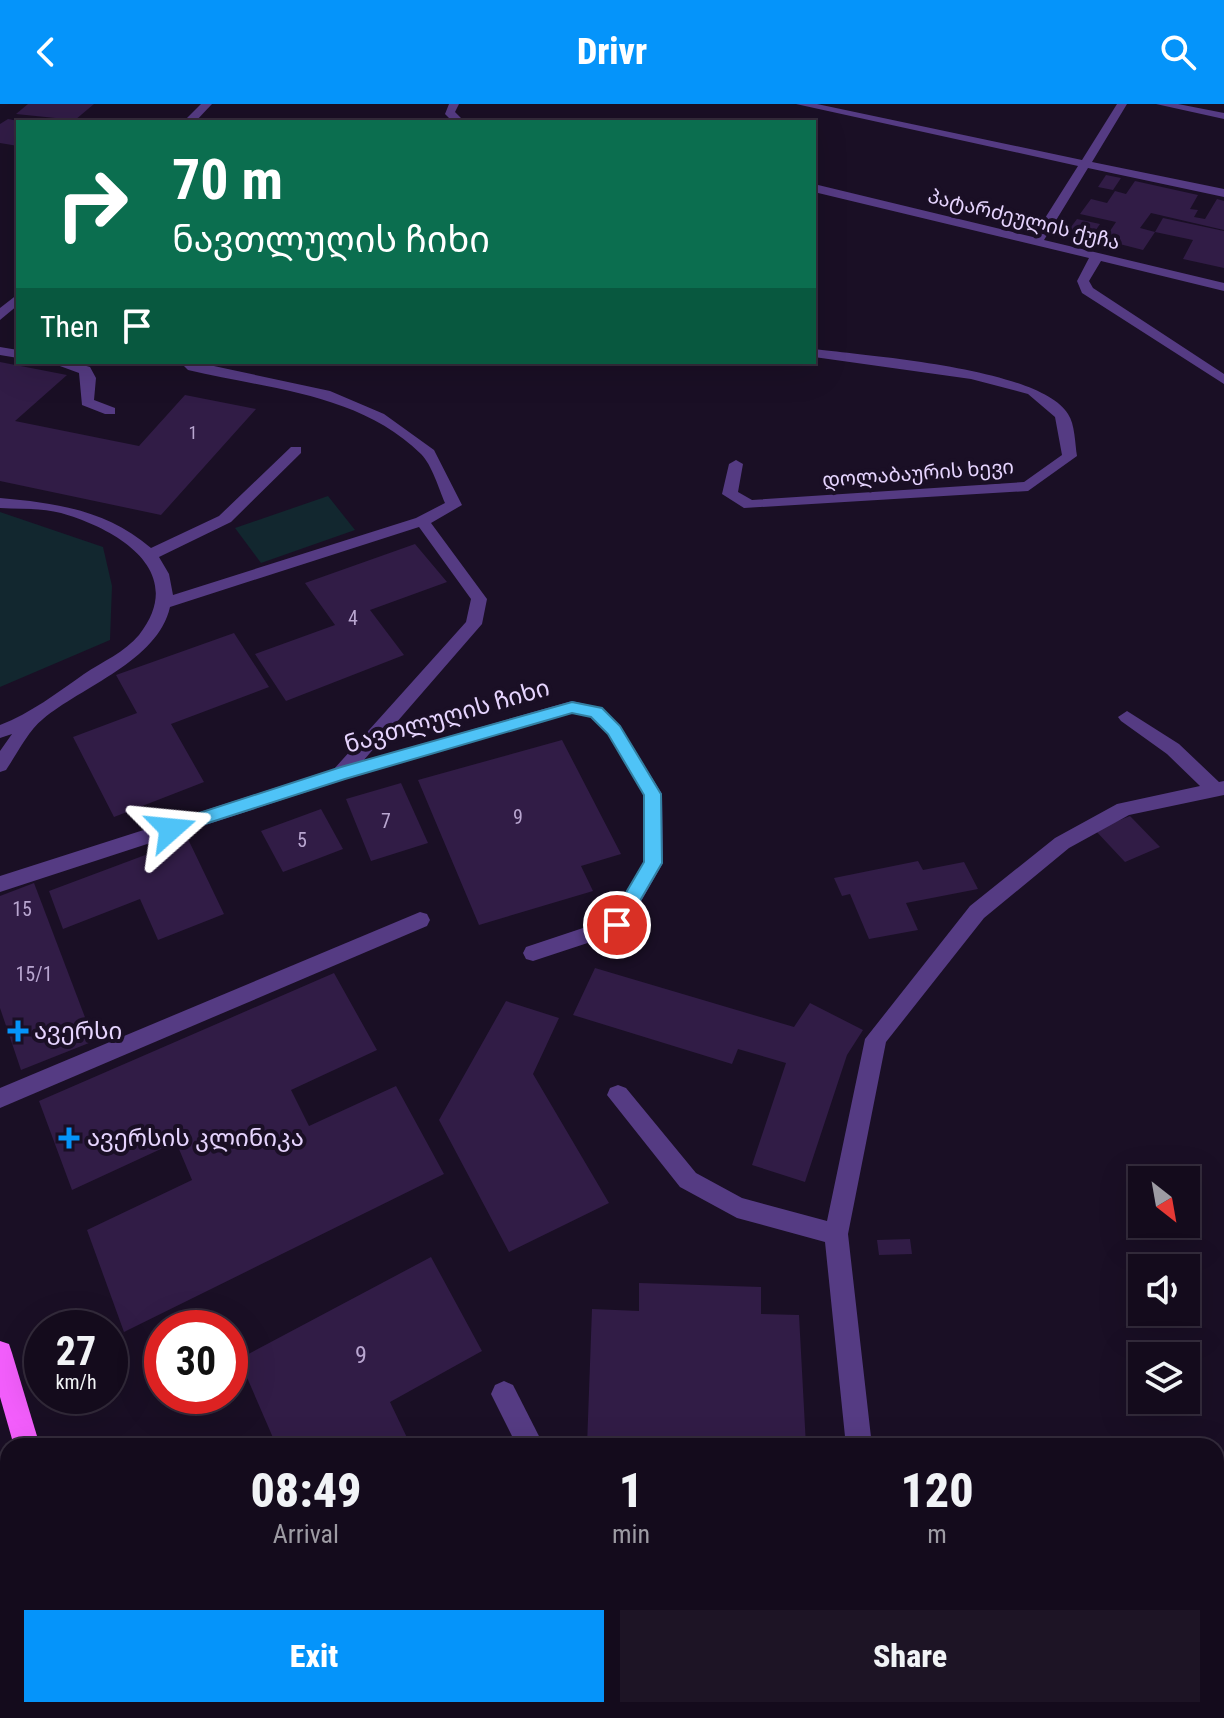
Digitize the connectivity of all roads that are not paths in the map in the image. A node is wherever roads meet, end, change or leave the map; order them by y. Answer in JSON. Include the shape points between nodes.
{"nodes":[{"id":1,"x":207,"y":104,"type":"edge"},
{"id":2,"x":454,"y":104,"type":"edge"},
{"id":3,"x":801,"y":104,"type":"edge"},
{"id":4,"x":1122,"y":104,"type":"edge"},
{"id":5,"x":1161,"y":104,"type":"edge"},
{"id":6,"x":1224,"y":116,"type":"edge"},
{"id":7,"x":191,"y":120,"type":"edge"},
{"id":8,"x":457,"y":120,"type":"edge"},
{"id":9,"x":1085,"y":164,"type":"junction"},
{"id":10,"x":816,"y":188,"type":"edge"},
{"id":11,"x":1224,"y":193,"type":"edge"},
{"id":12,"x":1036,"y":243,"type":"junction"},
{"id":13,"x":1096,"y":258,"type":"junction"},
{"id":14,"x":1224,"y":287,"type":"edge"},
{"id":15,"x":16,"y":300,"type":"edge"},
{"id":16,"x":0,"y":318,"type":"edge"},
{"id":17,"x":816,"y":353,"type":"edge"},
{"id":18,"x":63,"y":364,"type":"edge"},
{"id":19,"x":189,"y":364,"type":"edge"},
{"id":20,"x":1224,"y":380,"type":"edge"},
{"id":21,"x":110,"y":411,"type":"dead end"},
{"id":22,"x":296,"y":450,"type":"dead end"},
{"id":23,"x":736,"y":464,"type":"dead end"},
{"id":24,"x":0,"y":503,"type":"edge"},
{"id":25,"x":422,"y":521,"type":"junction"},
{"id":26,"x":152,"y":554,"type":"junction"},
{"id":27,"x":166,"y":603,"type":"junction"},
{"id":28,"x":1127,"y":717,"type":"dead end"},
{"id":29,"x":32,"y":720,"type":"junction"},
{"id":30,"x":0,"y":732,"type":"edge"},
{"id":31,"x":0,"y":765,"type":"edge"},
{"id":32,"x":341,"y":774,"type":"junction"},
{"id":33,"x":1220,"y":789,"type":"edge"},
{"id":34,"x":0,"y":884,"type":"edge"},
{"id":35,"x":420,"y":920,"type":"dead end"},
{"id":36,"x":533,"y":953,"type":"dead end"},
{"id":37,"x":618,"y":1095,"type":"dead end"},
{"id":38,"x":0,"y":1098,"type":"edge"},
{"id":39,"x":836,"y":1234,"type":"junction"},
{"id":40,"x":0,"y":1353,"type":"edge"},
{"id":41,"x":504,"y":1394,"type":"dead end"},
{"id":42,"x":25,"y":1438,"type":"edge"},
{"id":43,"x":527,"y":1438,"type":"edge"},
{"id":44,"x":858,"y":1438,"type":"edge"}],
"edges":[{"from":1,"to":7,"type":"street"},
{"from":2,"to":8,"type":"street","via":[[449,112]]},
{"from":3,"to":9,"type":"street"},
{"from":4,"to":9,"type":"street"},
{"from":5,"to":6,"type":"street"},
{"from":9,"to":11,"type":"street"},
{"from":9,"to":12,"type":"street"},
{"from":10,"to":12,"type":"street","name":"პატარძეულის ქუჩა"},
{"from":12,"to":13,"type":"street","name":"პატარძეულის ქუჩა"},
{"from":13,"to":14,"type":"street","name":"პატარძეულის ქუჩა"},
{"from":13,"to":20,"type":"street","via":[[1083,281],[1087,290]]},
{"from":15,"to":16,"type":"street"},
{"from":17,"to":23,"type":"street","name":"დოლაბაურის ხევი","via":[[972,375],[1033,391],[1062,415],[1070,456],[1028,486],[749,505],[730,494]]},
{"from":18,"to":21,"type":"street","via":[[85,370],[87,402]]},
{"from":19,"to":25,"type":"street","via":[[325,394],[379,417],[429,453],[454,505]]},
{"from":22,"to":26,"type":"street","via":[[225,519]]},
{"from":24,"to":26,"type":"street","via":[[65,509],[125,535]]},
{"from":25,"to":27,"type":"street"},
{"from":25,"to":32,"type":"street","via":[[479,599],[474,624]]},
{"from":26,"to":27,"type":"street"},
{"from":27,"to":29,"type":"street","via":[[143,640]]},
{"from":28,"to":33,"type":"street"},
{"from":29,"to":30,"type":"street"},
{"from":29,"to":31,"type":"street"},
{"from":32,"to":34,"type":"street","name":"ნავთლუღის ჩიხი"},
{"from":32,"to":36,"type":"street","name":"ნავთლუღის ჩიხი","via":[[572,707],[596,712],[614,730],[653,794],[653,863],[617,925]]},
{"from":33,"to":39,"type":"street","via":[[1124,809],[1062,843],[977,912],[876,1039]]},
{"from":35,"to":38,"type":"street"},
{"from":37,"to":39,"type":"street","via":[[688,1180],[737,1207]]},
{"from":39,"to":44,"type":"street"},
{"from":40,"to":42,"type":"main road"},
{"from":41,"to":43,"type":"street"}]}
